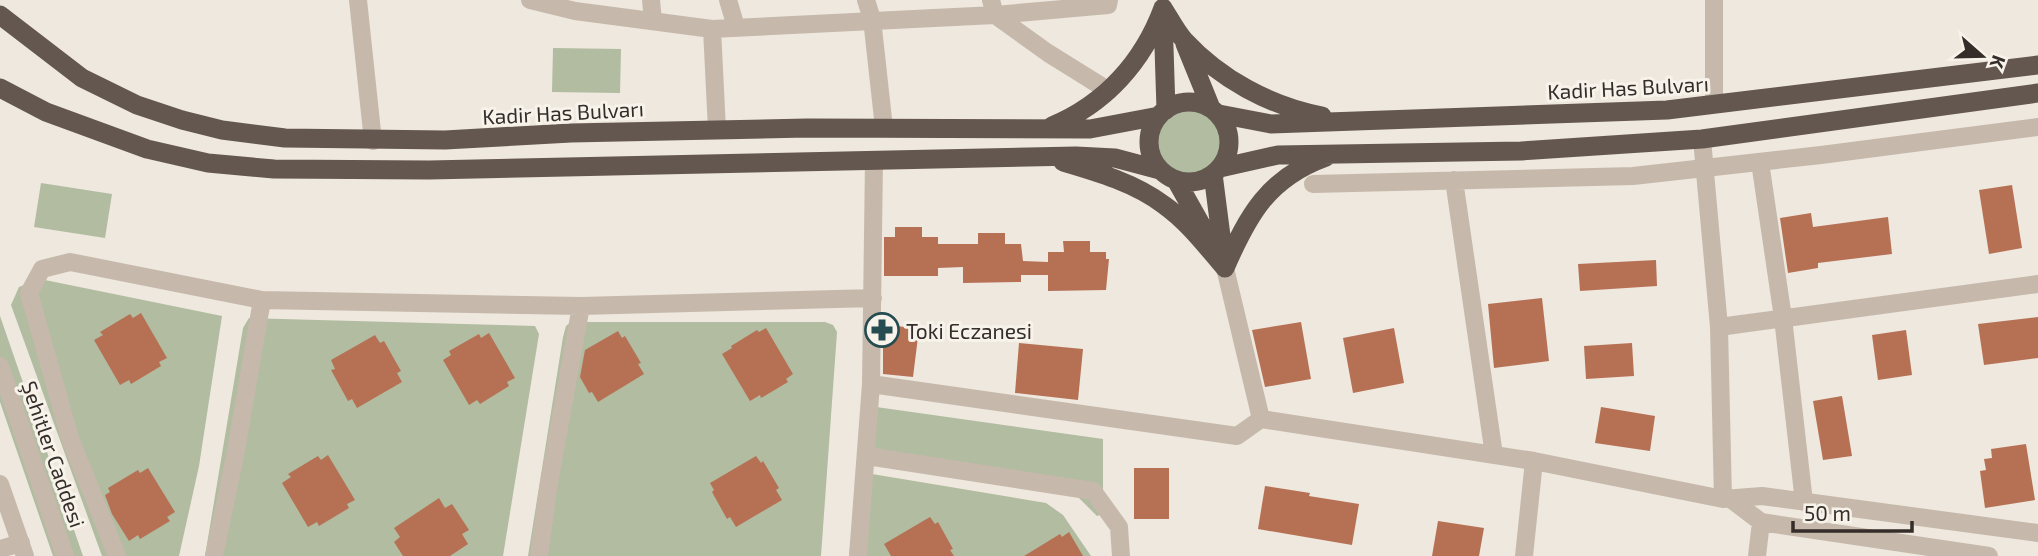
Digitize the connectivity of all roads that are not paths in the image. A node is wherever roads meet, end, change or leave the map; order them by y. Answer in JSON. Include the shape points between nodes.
{"nodes":[{"id":1,"x":358,"y":0,"type":"edge"},
{"id":2,"x":530,"y":0,"type":"edge"},
{"id":3,"x":650,"y":0,"type":"edge"},
{"id":4,"x":728,"y":0,"type":"edge"},
{"id":5,"x":866,"y":0,"type":"edge"},
{"id":6,"x":1109,"y":0,"type":"edge"},
{"id":7,"x":1714,"y":0,"type":"edge"},
{"id":8,"x":1162,"y":4,"type":"edge"},
{"id":9,"x":993,"y":7,"type":"edge"},
{"id":10,"x":0,"y":15,"type":"edge"},
{"id":11,"x":872,"y":19,"type":"junction"},
{"id":12,"x":653,"y":21,"type":"junction"},
{"id":13,"x":736,"y":27,"type":"junction"},
{"id":14,"x":712,"y":29,"type":"junction"},
{"id":15,"x":1183,"y":39,"type":"junction"},
{"id":16,"x":2038,"y":65,"type":"edge"},
{"id":17,"x":0,"y":88,"type":"edge"},
{"id":18,"x":1109,"y":91,"type":"junction"},
{"id":19,"x":2038,"y":93,"type":"edge"},
{"id":20,"x":1714,"y":104,"type":"junction"},
{"id":21,"x":1215,"y":111,"type":"junction"},
{"id":22,"x":1162,"y":113,"type":"junction"},
{"id":23,"x":1359,"y":121,"type":"junction"},
{"id":24,"x":2038,"y":127,"type":"edge"},
{"id":25,"x":884,"y":128,"type":"junction"},
{"id":26,"x":1046,"y":128,"type":"junction"},
{"id":27,"x":717,"y":130,"type":"junction"},
{"id":28,"x":1702,"y":139,"type":"junction"},
{"id":29,"x":373,"y":141,"type":"junction"},
{"id":30,"x":1466,"y":152,"type":"junction"},
{"id":31,"x":1340,"y":153,"type":"junction"},
{"id":32,"x":1041,"y":156,"type":"junction"},
{"id":33,"x":874,"y":159,"type":"junction"},
{"id":34,"x":1760,"y":162,"type":"junction"},
{"id":35,"x":1704,"y":168,"type":"junction"},
{"id":36,"x":1217,"y":171,"type":"junction"},
{"id":37,"x":1168,"y":175,"type":"junction"},
{"id":38,"x":1462,"y":180,"type":"junction"},
{"id":39,"x":1313,"y":184,"type":"dead end"},
{"id":40,"x":1225,"y":268,"type":"junction"},
{"id":41,"x":2038,"y":284,"type":"edge"},
{"id":42,"x":873,"y":298,"type":"junction"},
{"id":43,"x":262,"y":300,"type":"junction"},
{"id":44,"x":582,"y":306,"type":"junction"},
{"id":45,"x":1783,"y":318,"type":"junction"},
{"id":46,"x":1719,"y":327,"type":"junction"},
{"id":47,"x":0,"y":366,"type":"edge"},
{"id":48,"x":871,"y":384,"type":"junction"},
{"id":49,"x":1261,"y":419,"type":"junction"},
{"id":50,"x":1494,"y":455,"type":"junction"},
{"id":51,"x":867,"y":456,"type":"junction"},
{"id":52,"x":1534,"y":461,"type":"junction"},
{"id":53,"x":0,"y":484,"type":"edge"},
{"id":54,"x":1728,"y":499,"type":"junction"},
{"id":55,"x":1804,"y":502,"type":"junction"},
{"id":56,"x":1761,"y":522,"type":"junction"},
{"id":57,"x":2038,"y":533,"type":"edge"},
{"id":58,"x":1881,"y":548,"type":"edge"},
{"id":59,"x":0,"y":549,"type":"edge"},
{"id":60,"x":23,"y":550,"type":"edge"},
{"id":61,"x":65,"y":556,"type":"edge"},
{"id":62,"x":117,"y":556,"type":"edge"},
{"id":63,"x":214,"y":556,"type":"edge"},
{"id":64,"x":539,"y":556,"type":"edge"},
{"id":65,"x":858,"y":556,"type":"edge"},
{"id":66,"x":1121,"y":556,"type":"edge"},
{"id":67,"x":1524,"y":556,"type":"edge"},
{"id":68,"x":1757,"y":556,"type":"edge"},
{"id":69,"x":1989,"y":556,"type":"edge"}],
"edges":[{"from":1,"to":29,"type":"street"},
{"from":2,"to":12,"type":"street"},
{"from":3,"to":12,"type":"street"},
{"from":4,"to":13,"type":"street"},
{"from":5,"to":11,"type":"street"},
{"from":6,"to":9,"type":"street","via":[[1108,5]]},
{"from":7,"to":20,"type":"street"},
{"from":8,"to":15,"type":"highway"},
{"from":8,"to":18,"type":"highway","via":[[1141,54]]},
{"from":8,"to":22,"type":"highway"},
{"from":9,"to":11,"type":"street"},
{"from":9,"to":18,"type":"street","via":[[1048,53]]},
{"from":10,"to":29,"type":"highway","name":"Kadir Has Bulvarı","via":[[82,78],[165,116],[251,135]]},
{"from":11,"to":13,"type":"street"},
{"from":11,"to":25,"type":"street"},
{"from":12,"to":14,"type":"street"},
{"from":13,"to":14,"type":"street"},
{"from":14,"to":27,"type":"street"},
{"from":15,"to":21,"type":"highway"},
{"from":15,"to":23,"type":"highway","via":[[1222,73],[1255,93],[1315,115]]},
{"from":16,"to":20,"type":"highway","name":"Kadir Has Bulvarı"},
{"from":17,"to":33,"type":"highway","via":[[46,112],[127,142],[177,157],[241,167],[429,170]]},
{"from":18,"to":26,"type":"highway","via":[[1084,110]]},
{"from":19,"to":28,"type":"highway"},
{"from":20,"to":23,"type":"highway","name":"Kadir Has Bulvarı","via":[[1667,110]]},
{"from":21,"to":22,"type":"highway","via":[[1193,102],[1174,105]]},
{"from":21,"to":23,"type":"highway","name":"Kadir Has Bulvarı","via":[[1270,124]]},
{"from":21,"to":36,"type":"highway","via":[[1230,141]]},
{"from":22,"to":26,"type":"highway","name":"Kadir Has Bulvarı","via":[[1108,127]]},
{"from":22,"to":37,"type":"highway","via":[[1153,124],[1149,143]]},
{"from":24,"to":34,"type":"street"},
{"from":25,"to":26,"type":"highway","name":"Kadir Has Bulvarı"},
{"from":25,"to":27,"type":"highway","name":"Kadir Has Bulvarı"},
{"from":27,"to":29,"type":"highway","name":"Kadir Has Bulvarı"},
{"from":28,"to":30,"type":"highway"},
{"from":28,"to":35,"type":"street"},
{"from":30,"to":31,"type":"highway"},
{"from":30,"to":38,"type":"street"},
{"from":31,"to":36,"type":"highway","via":[[1278,155]]},
{"from":31,"to":40,"type":"highway","via":[[1295,172],[1266,194],[1252,212]]},
{"from":32,"to":33,"type":"highway"},
{"from":32,"to":37,"type":"highway","via":[[1096,156],[1138,163]]},
{"from":32,"to":40,"type":"highway","via":[[1111,178],[1155,198],[1180,218]]},
{"from":33,"to":42,"type":"street"},
{"from":34,"to":35,"type":"street"},
{"from":34,"to":45,"type":"street"},
{"from":35,"to":38,"type":"street","via":[[1633,176]]},
{"from":35,"to":46,"type":"street"},
{"from":36,"to":37,"type":"highway","via":[[1195,182]]},
{"from":36,"to":40,"type":"highway"},
{"from":37,"to":40,"type":"highway"},
{"from":38,"to":39,"type":"street"},
{"from":38,"to":50,"type":"street"},
{"from":40,"to":49,"type":"street"},
{"from":41,"to":45,"type":"street"},
{"from":42,"to":44,"type":"street"},
{"from":42,"to":48,"type":"street"},
{"from":43,"to":44,"type":"street"},
{"from":43,"to":62,"type":"street","via":[[70,262],[42,269],[29,293],[70,438]]},
{"from":43,"to":63,"type":"street"},
{"from":44,"to":64,"type":"street"},
{"from":45,"to":46,"type":"street"},
{"from":45,"to":55,"type":"street"},
{"from":46,"to":54,"type":"street"},
{"from":47,"to":61,"type":"street","name":"Şehitler Caddesi"},
{"from":48,"to":49,"type":"street","via":[[1237,436]]},
{"from":48,"to":51,"type":"street"},
{"from":49,"to":50,"type":"street"},
{"from":50,"to":52,"type":"street"},
{"from":51,"to":65,"type":"street"},
{"from":51,"to":66,"type":"street","via":[[1093,491],[1119,527]]},
{"from":52,"to":54,"type":"street"},
{"from":52,"to":67,"type":"street"},
{"from":53,"to":60,"type":"street"},
{"from":54,"to":55,"type":"street","via":[[1762,496]]},
{"from":54,"to":56,"type":"street"},
{"from":55,"to":57,"type":"street"},
{"from":56,"to":58,"type":"street"},
{"from":56,"to":68,"type":"street"},
{"from":58,"to":69,"type":"street"},
{"from":59,"to":60,"type":"street"}]}
